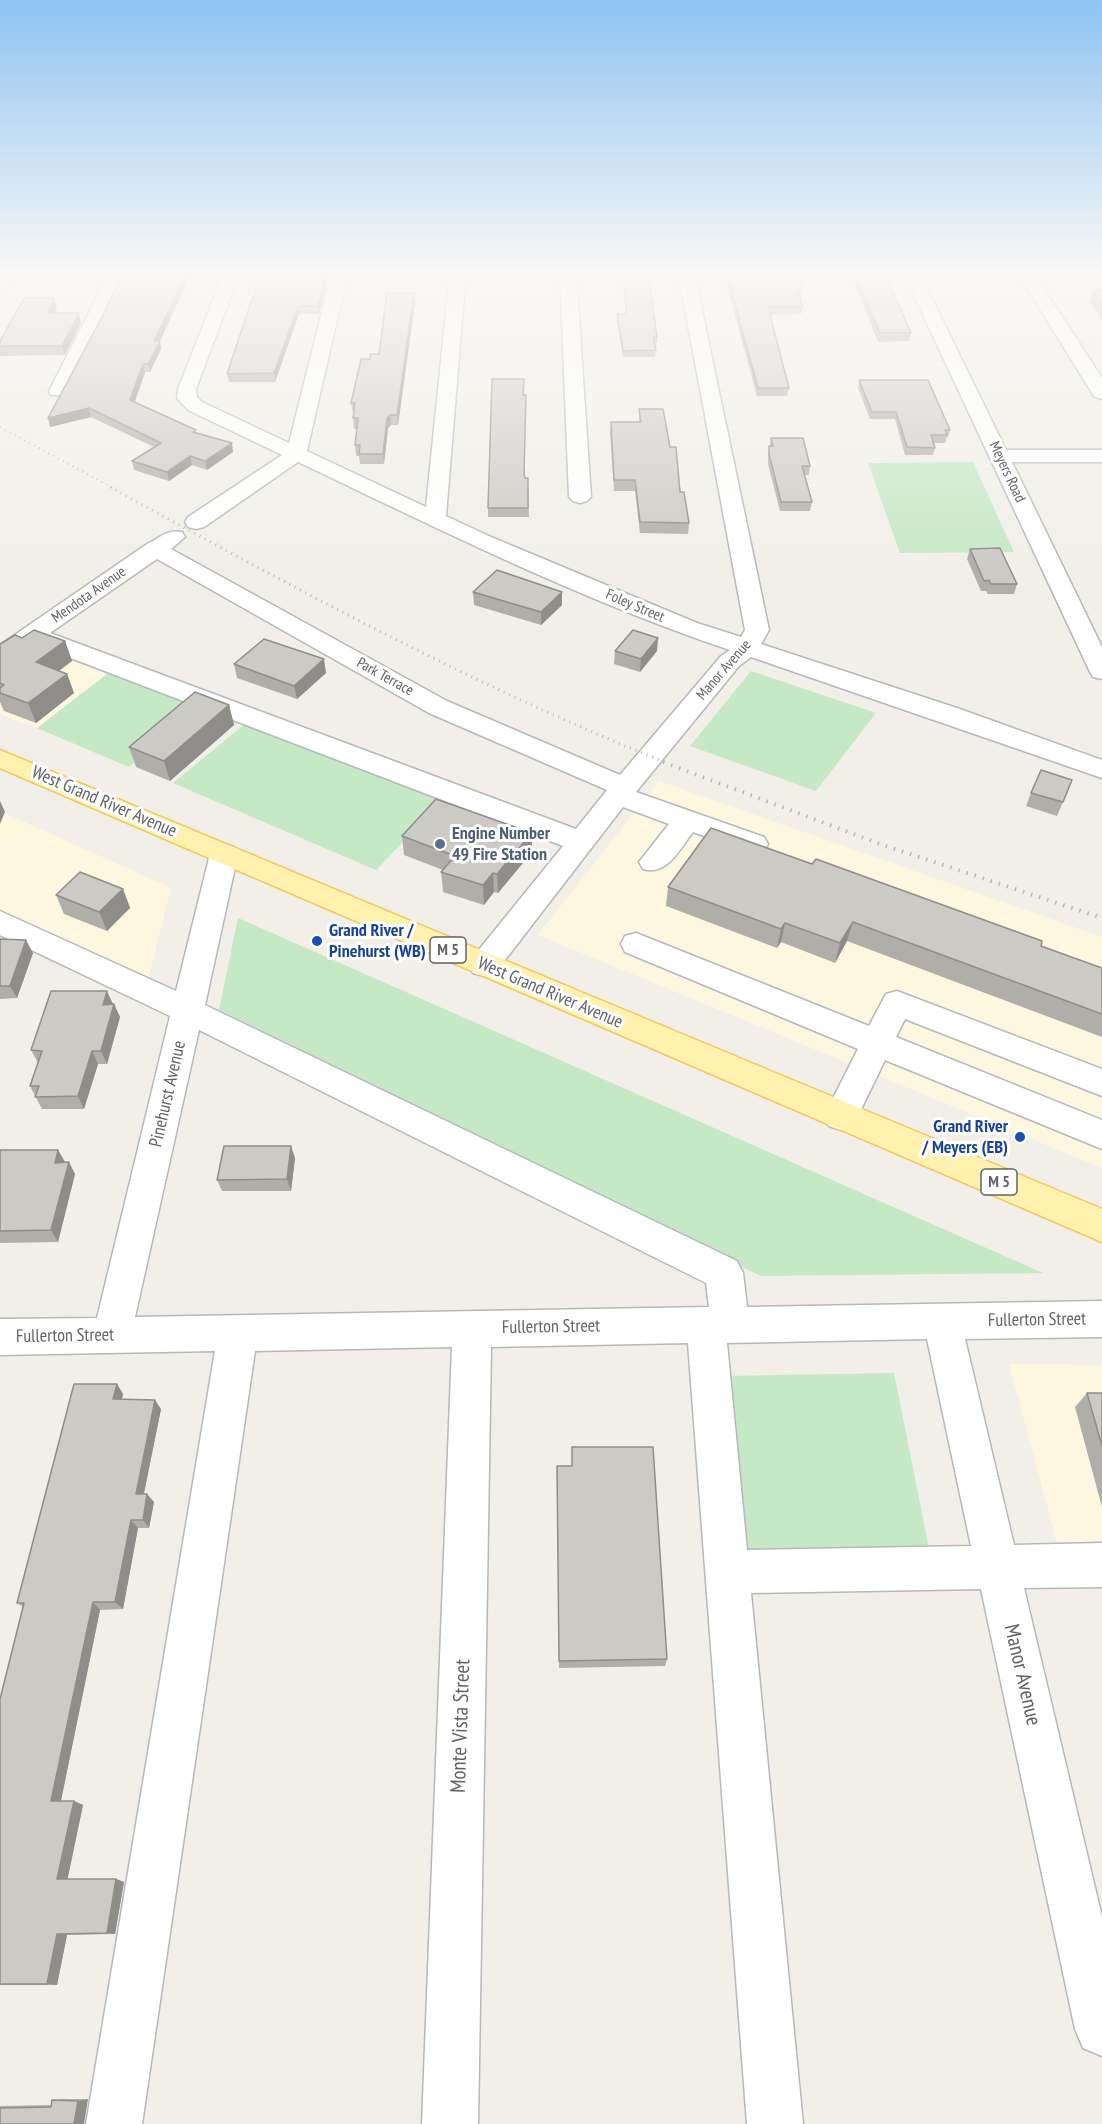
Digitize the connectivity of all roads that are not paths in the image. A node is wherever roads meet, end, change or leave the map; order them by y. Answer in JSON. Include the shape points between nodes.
{"nodes":[{"id":1,"x":67,"y":371,"type":"edge"},
{"id":2,"x":194,"y":371,"type":"edge"},
{"id":3,"x":316,"y":371,"type":"edge"},
{"id":4,"x":449,"y":371,"type":"edge"},
{"id":5,"x":573,"y":371,"type":"edge"},
{"id":6,"x":706,"y":371,"type":"edge"},
{"id":7,"x":959,"y":371,"type":"edge"},
{"id":8,"x":1088,"y":371,"type":"edge"},
{"id":9,"x":57,"y":391,"type":"dead end"},
{"id":10,"x":1102,"y":393,"type":"edge"},
{"id":11,"x":296,"y":454,"type":"junction"},
{"id":12,"x":1000,"y":456,"type":"junction"},
{"id":13,"x":1102,"y":456,"type":"edge"},
{"id":14,"x":580,"y":497,"type":"dead end"},
{"id":15,"x":435,"y":520,"type":"junction"},
{"id":16,"x":155,"y":549,"type":"junction"},
{"id":17,"x":31,"y":634,"type":"junction"},
{"id":18,"x":747,"y":648,"type":"junction"},
{"id":19,"x":0,"y":656,"type":"edge"},
{"id":20,"x":1102,"y":672,"type":"edge"},
{"id":21,"x":0,"y":758,"type":"edge"},
{"id":22,"x":1102,"y":769,"type":"edge"},
{"id":23,"x":622,"y":791,"type":"junction"},
{"id":24,"x":688,"y":820,"type":"junction"},
{"id":25,"x":581,"y":842,"type":"junction"},
{"id":26,"x":224,"y":854,"type":"junction"},
{"id":27,"x":784,"y":855,"type":"edge"},
{"id":28,"x":653,"y":862,"type":"dead end"},
{"id":29,"x":0,"y":922,"type":"edge"},
{"id":30,"x":636,"y":944,"type":"dead end"},
{"id":31,"x":484,"y":965,"type":"junction"},
{"id":32,"x":187,"y":1010,"type":"junction"},
{"id":33,"x":878,"y":1044,"type":"junction"},
{"id":34,"x":1102,"y":1083,"type":"edge"},
{"id":35,"x":841,"y":1116,"type":"junction"},
{"id":36,"x":1102,"y":1135,"type":"edge"},
{"id":37,"x":1102,"y":1226,"type":"edge"},
{"id":38,"x":1102,"y":1319,"type":"edge"},
{"id":39,"x":942,"y":1321,"type":"junction"},
{"id":40,"x":718,"y":1324,"type":"junction"},
{"id":41,"x":472,"y":1328,"type":"junction"},
{"id":42,"x":238,"y":1332,"type":"junction"},
{"id":43,"x":112,"y":1335,"type":"junction"},
{"id":44,"x":0,"y":1337,"type":"edge"},
{"id":45,"x":1102,"y":1565,"type":"edge"},
{"id":46,"x":997,"y":1566,"type":"junction"},
{"id":47,"x":727,"y":1572,"type":"junction"},
{"id":48,"x":1102,"y":2029,"type":"edge"},
{"id":49,"x":114,"y":2124,"type":"edge"},
{"id":50,"x":450,"y":2124,"type":"edge"},
{"id":51,"x":775,"y":2124,"type":"edge"}],
"edges":[{"from":1,"to":9,"type":"street"},
{"from":2,"to":11,"type":"street","name":"Foley Street","via":[[187,398],[195,406]]},
{"from":3,"to":11,"type":"street"},
{"from":4,"to":15,"type":"street"},
{"from":5,"to":14,"type":"street"},
{"from":6,"to":18,"type":"street","name":"Manor Avenue","via":[[757,630]]},
{"from":7,"to":12,"type":"street","name":"Meyers Road"},
{"from":8,"to":10,"type":"street"},
{"from":11,"to":15,"type":"street","name":"Foley Street"},
{"from":11,"to":16,"type":"street","name":"Mendota Avenue"},
{"from":12,"to":13,"type":"street"},
{"from":12,"to":20,"type":"street","name":"Meyers Road"},
{"from":15,"to":18,"type":"street","name":"Foley Street","via":[[689,628]]},
{"from":16,"to":17,"type":"street","name":"Mendota Avenue"},
{"from":16,"to":23,"type":"street","name":"Park Terrace","via":[[438,707]]},
{"from":17,"to":19,"type":"street","name":"Mendota Avenue"},
{"from":17,"to":25,"type":"street"},
{"from":18,"to":22,"type":"street","name":"Foley Street"},
{"from":18,"to":23,"type":"street","name":"Manor Avenue","via":[[730,661]]},
{"from":21,"to":26,"type":"main road","name":"West Grand River Avenue","number":"M 5"},
{"from":23,"to":24,"type":"street","name":"Park Terrace"},
{"from":23,"to":25,"type":"street","name":"Manor Avenue"},
{"from":24,"to":27,"type":"street","name":"Park Terrace"},
{"from":24,"to":28,"type":"street"},
{"from":25,"to":31,"type":"street","name":"Manor Avenue"},
{"from":26,"to":31,"type":"main road","name":"West Grand River Avenue","number":"M 5"},
{"from":26,"to":32,"type":"street","name":"Pinehurst Avenue"},
{"from":29,"to":32,"type":"street"},
{"from":30,"to":33,"type":"street"},
{"from":31,"to":35,"type":"main road","name":"West Grand River Avenue","number":"M 5"},
{"from":32,"to":40,"type":"street","via":[[724,1274]]},
{"from":32,"to":43,"type":"street","name":"Pinehurst Avenue"},
{"from":33,"to":34,"type":"street","via":[[897,1004]]},
{"from":33,"to":35,"type":"street"},
{"from":33,"to":36,"type":"street"},
{"from":35,"to":37,"type":"main road","name":"West Grand River Avenue","number":"M 5"},
{"from":38,"to":39,"type":"street","name":"Fullerton Street"},
{"from":39,"to":40,"type":"street","name":"Fullerton Street"},
{"from":39,"to":46,"type":"street","name":"Manor Avenue"},
{"from":40,"to":41,"type":"street","name":"Fullerton Street"},
{"from":40,"to":47,"type":"street"},
{"from":41,"to":42,"type":"street","name":"Fullerton Street"},
{"from":41,"to":50,"type":"street","name":"Monte Vista Street"},
{"from":42,"to":43,"type":"street","name":"Fullerton Street"},
{"from":42,"to":49,"type":"street"},
{"from":43,"to":44,"type":"street","name":"Fullerton Street"},
{"from":45,"to":46,"type":"street"},
{"from":46,"to":47,"type":"street"},
{"from":46,"to":48,"type":"street","name":"Manor Avenue"},
{"from":47,"to":51,"type":"street"}]}
